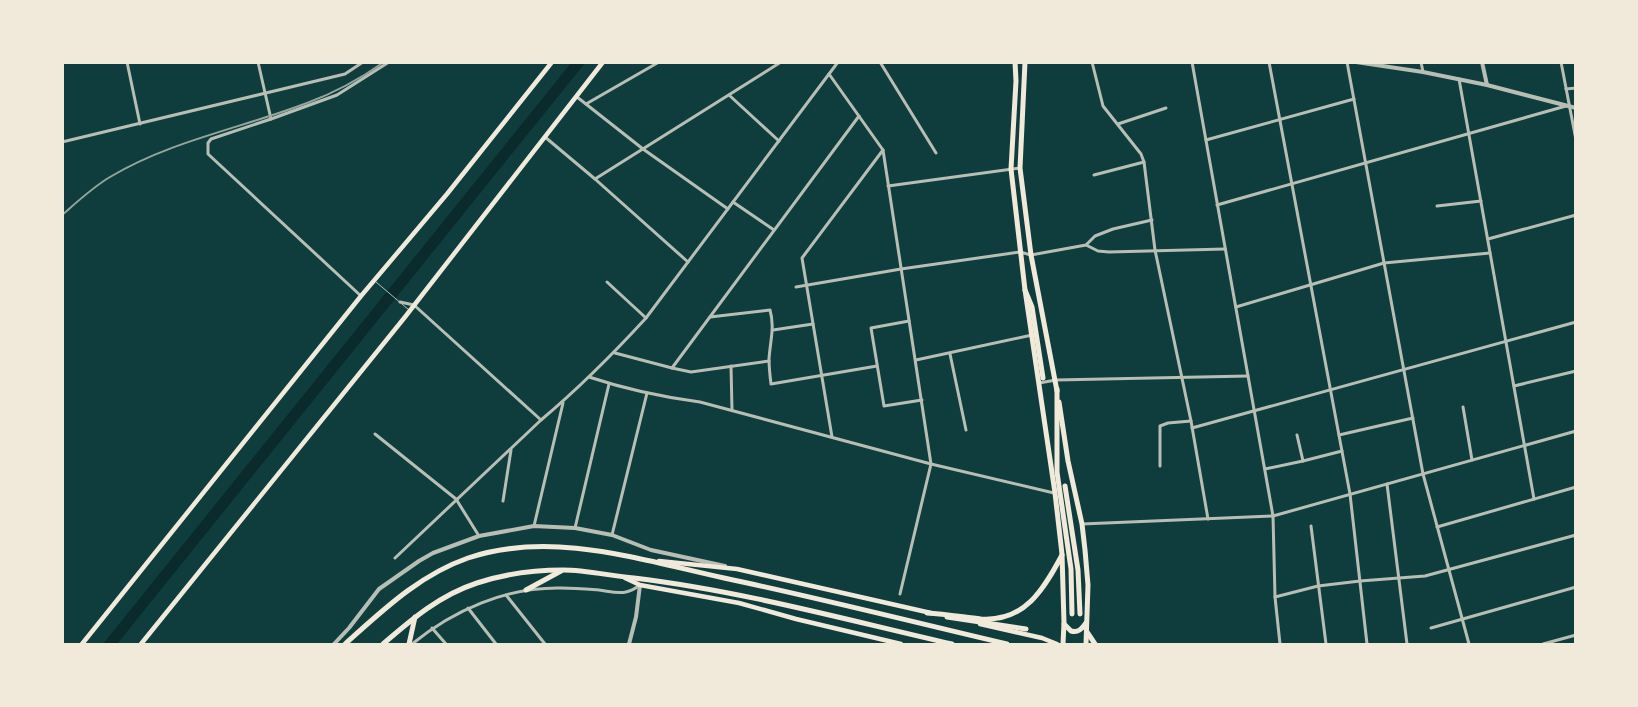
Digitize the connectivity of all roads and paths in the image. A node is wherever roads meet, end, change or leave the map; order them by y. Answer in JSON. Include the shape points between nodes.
{"nodes":[{"id":1,"x":127,"y":62,"type":"edge"},
{"id":2,"x":258,"y":62,"type":"edge"},
{"id":3,"x":363,"y":62,"type":"edge"},
{"id":4,"x":390,"y":62,"type":"edge"},
{"id":5,"x":552,"y":62,"type":"edge"},
{"id":6,"x":603,"y":62,"type":"edge"},
{"id":7,"x":659,"y":62,"type":"edge"},
{"id":8,"x":781,"y":62,"type":"edge"},
{"id":9,"x":838,"y":62,"type":"edge"},
{"id":10,"x":880,"y":62,"type":"edge"},
{"id":11,"x":1015,"y":62,"type":"edge"},
{"id":12,"x":1025,"y":62,"type":"edge"},
{"id":13,"x":1092,"y":62,"type":"edge"},
{"id":14,"x":1192,"y":62,"type":"edge"},
{"id":15,"x":1269,"y":62,"type":"edge"},
{"id":16,"x":1347,"y":62,"type":"edge"},
{"id":17,"x":1356,"y":62,"type":"edge"},
{"id":18,"x":1421,"y":62,"type":"edge"},
{"id":19,"x":1482,"y":62,"type":"edge"},
{"id":20,"x":1561,"y":62,"type":"edge"},
{"id":21,"x":1423,"y":72,"type":"junction"},
{"id":22,"x":829,"y":74,"type":"junction"},
{"id":23,"x":1459,"y":79,"type":"junction"},
{"id":24,"x":1487,"y":85,"type":"junction"},
{"id":25,"x":1576,"y":88,"type":"edge"},
{"id":26,"x":1566,"y":89,"type":"junction"},
{"id":27,"x":265,"y":93,"type":"junction"},
{"id":28,"x":729,"y":95,"type":"junction"},
{"id":29,"x":577,"y":97,"type":"junction"},
{"id":30,"x":1354,"y":99,"type":"junction"},
{"id":31,"x":586,"y":104,"type":"junction"},
{"id":32,"x":1569,"y":105,"type":"junction"},
{"id":33,"x":1166,"y":108,"type":"dead end"},
{"id":34,"x":1576,"y":108,"type":"edge"},
{"id":35,"x":860,"y":116,"type":"junction"},
{"id":36,"x":271,"y":119,"type":"junction"},
{"id":37,"x":1279,"y":119,"type":"junction"},
{"id":38,"x":140,"y":124,"type":"junction"},
{"id":39,"x":1118,"y":124,"type":"junction"},
{"id":40,"x":1469,"y":134,"type":"junction"},
{"id":41,"x":545,"y":137,"type":"junction"},
{"id":42,"x":1206,"y":140,"type":"junction"},
{"id":43,"x":1576,"y":140,"type":"edge"},
{"id":44,"x":62,"y":142,"type":"edge"},
{"id":45,"x":779,"y":142,"type":"junction"},
{"id":46,"x":643,"y":148,"type":"junction"},
{"id":47,"x":882,"y":150,"type":"junction"},
{"id":48,"x":936,"y":153,"type":"dead end"},
{"id":49,"x":1144,"y":162,"type":"junction"},
{"id":50,"x":1366,"y":163,"type":"junction"},
{"id":51,"x":1020,"y":168,"type":"junction"},
{"id":52,"x":1010,"y":170,"type":"junction"},
{"id":53,"x":1094,"y":175,"type":"dead end"},
{"id":54,"x":595,"y":179,"type":"junction"},
{"id":55,"x":1291,"y":184,"type":"junction"},
{"id":56,"x":888,"y":186,"type":"junction"},
{"id":57,"x":1481,"y":201,"type":"junction"},
{"id":58,"x":733,"y":202,"type":"junction"},
{"id":59,"x":1217,"y":205,"type":"junction"},
{"id":60,"x":1438,"y":206,"type":"dead end"},
{"id":61,"x":728,"y":209,"type":"junction"},
{"id":62,"x":1576,"y":215,"type":"edge"},
{"id":63,"x":1152,"y":220,"type":"junction"},
{"id":64,"x":774,"y":230,"type":"junction"},
{"id":65,"x":1488,"y":239,"type":"junction"},
{"id":66,"x":1086,"y":245,"type":"junction"},
{"id":67,"x":1225,"y":249,"type":"junction"},
{"id":68,"x":1155,"y":250,"type":"junction"},
{"id":69,"x":1020,"y":252,"type":"junction"},
{"id":70,"x":1490,"y":253,"type":"junction"},
{"id":71,"x":1031,"y":254,"type":"junction"},
{"id":72,"x":688,"y":262,"type":"junction"},
{"id":73,"x":1384,"y":263,"type":"junction"},
{"id":74,"x":901,"y":269,"type":"junction"},
{"id":75,"x":375,"y":280,"type":"junction"},
{"id":76,"x":607,"y":282,"type":"dead end"},
{"id":77,"x":807,"y":284,"type":"junction"},
{"id":78,"x":1310,"y":285,"type":"junction"},
{"id":79,"x":796,"y":287,"type":"dead end"},
{"id":80,"x":1025,"y":290,"type":"junction"},
{"id":81,"x":361,"y":296,"type":"junction"},
{"id":82,"x":400,"y":302,"type":"junction"},
{"id":83,"x":414,"y":305,"type":"junction"},
{"id":84,"x":1236,"y":307,"type":"junction"},
{"id":85,"x":410,"y":311,"type":"junction"},
{"id":86,"x":710,"y":317,"type":"junction"},
{"id":87,"x":646,"y":318,"type":"junction"},
{"id":88,"x":910,"y":321,"type":"junction"},
{"id":89,"x":1576,"y":322,"type":"edge"},
{"id":90,"x":813,"y":324,"type":"junction"},
{"id":91,"x":773,"y":330,"type":"junction"},
{"id":92,"x":1032,"y":335,"type":"junction"},
{"id":93,"x":1506,"y":341,"type":"junction"},
{"id":94,"x":614,"y":353,"type":"junction"},
{"id":95,"x":950,"y":354,"type":"junction"},
{"id":96,"x":916,"y":360,"type":"junction"},
{"id":97,"x":769,"y":361,"type":"junction"},
{"id":98,"x":731,"y":366,"type":"junction"},
{"id":99,"x":877,"y":366,"type":"junction"},
{"id":100,"x":672,"y":368,"type":"junction"},
{"id":101,"x":1404,"y":369,"type":"junction"},
{"id":102,"x":1576,"y":370,"type":"edge"},
{"id":103,"x":822,"y":375,"type":"junction"},
{"id":104,"x":1248,"y":376,"type":"junction"},
{"id":105,"x":589,"y":377,"type":"junction"},
{"id":106,"x":1182,"y":378,"type":"junction"},
{"id":107,"x":1041,"y":380,"type":"junction"},
{"id":108,"x":1056,"y":380,"type":"junction"},
{"id":109,"x":609,"y":384,"type":"junction"},
{"id":110,"x":1514,"y":386,"type":"junction"},
{"id":111,"x":1057,"y":390,"type":"junction"},
{"id":112,"x":1330,"y":390,"type":"junction"},
{"id":113,"x":646,"y":393,"type":"junction"},
{"id":114,"x":922,"y":400,"type":"junction"},
{"id":115,"x":563,"y":402,"type":"junction"},
{"id":116,"x":1463,"y":407,"type":"dead end"},
{"id":117,"x":732,"y":410,"type":"junction"},
{"id":118,"x":1254,"y":411,"type":"junction"},
{"id":119,"x":1413,"y":418,"type":"junction"},
{"id":120,"x":541,"y":420,"type":"junction"},
{"id":121,"x":1191,"y":421,"type":"junction"},
{"id":122,"x":1192,"y":428,"type":"junction"},
{"id":123,"x":966,"y":430,"type":"dead end"},
{"id":124,"x":1576,"y":431,"type":"edge"},
{"id":125,"x":375,"y":434,"type":"dead end"},
{"id":126,"x":1297,"y":435,"type":"dead end"},
{"id":127,"x":1339,"y":435,"type":"junction"},
{"id":128,"x":832,"y":437,"type":"junction"},
{"id":129,"x":1524,"y":445,"type":"junction"},
{"id":130,"x":511,"y":449,"type":"junction"},
{"id":131,"x":1342,"y":451,"type":"junction"},
{"id":132,"x":1472,"y":460,"type":"junction"},
{"id":133,"x":1303,"y":462,"type":"junction"},
{"id":134,"x":931,"y":464,"type":"junction"},
{"id":135,"x":1160,"y":466,"type":"dead end"},
{"id":136,"x":1264,"y":469,"type":"junction"},
{"id":137,"x":1423,"y":474,"type":"junction"},
{"id":138,"x":1387,"y":484,"type":"junction"},
{"id":139,"x":1065,"y":486,"type":"dead end"},
{"id":140,"x":1576,"y":487,"type":"edge"},
{"id":141,"x":1055,"y":493,"type":"junction"},
{"id":142,"x":1350,"y":494,"type":"junction"},
{"id":143,"x":456,"y":499,"type":"junction"},
{"id":144,"x":1534,"y":499,"type":"junction"},
{"id":145,"x":503,"y":501,"type":"dead end"},
{"id":146,"x":1273,"y":516,"type":"junction"},
{"id":147,"x":1208,"y":519,"type":"junction"},
{"id":148,"x":1082,"y":524,"type":"junction"},
{"id":149,"x":534,"y":526,"type":"junction"},
{"id":150,"x":1311,"y":526,"type":"dead end"},
{"id":151,"x":1437,"y":527,"type":"junction"},
{"id":152,"x":575,"y":528,"type":"junction"},
{"id":153,"x":612,"y":535,"type":"junction"},
{"id":154,"x":1576,"y":535,"type":"edge"},
{"id":155,"x":479,"y":536,"type":"junction"},
{"id":156,"x":1062,"y":554,"type":"junction"},
{"id":157,"x":395,"y":558,"type":"dead end"},
{"id":158,"x":633,"y":558,"type":"junction"},
{"id":159,"x":737,"y":569,"type":"junction"},
{"id":160,"x":1449,"y":569,"type":"junction"},
{"id":161,"x":563,"y":570,"type":"junction"},
{"id":162,"x":621,"y":577,"type":"junction"},
{"id":163,"x":1399,"y":577,"type":"junction"},
{"id":164,"x":1360,"y":581,"type":"junction"},
{"id":165,"x":640,"y":585,"type":"junction"},
{"id":166,"x":1318,"y":586,"type":"junction"},
{"id":167,"x":1576,"y":587,"type":"edge"},
{"id":168,"x":526,"y":590,"type":"junction"},
{"id":169,"x":506,"y":594,"type":"junction"},
{"id":170,"x":900,"y":594,"type":"dead end"},
{"id":171,"x":1275,"y":597,"type":"junction"},
{"id":172,"x":468,"y":608,"type":"junction"},
{"id":173,"x":927,"y":613,"type":"junction"},
{"id":174,"x":1072,"y":614,"type":"dead end"},
{"id":175,"x":1080,"y":614,"type":"dead end"},
{"id":176,"x":415,"y":617,"type":"junction"},
{"id":177,"x":947,"y":617,"type":"junction"},
{"id":178,"x":1462,"y":619,"type":"junction"},
{"id":179,"x":1087,"y":621,"type":"junction"},
{"id":180,"x":1064,"y":623,"type":"junction"},
{"id":181,"x":432,"y":628,"type":"junction"},
{"id":182,"x":1431,"y":628,"type":"dead end"},
{"id":183,"x":1026,"y":630,"type":"dead end"},
{"id":184,"x":1086,"y":631,"type":"junction"},
{"id":185,"x":1576,"y":635,"type":"edge"},
{"id":186,"x":82,"y":644,"type":"edge"},
{"id":187,"x":141,"y":644,"type":"edge"},
{"id":188,"x":334,"y":644,"type":"edge"},
{"id":189,"x":345,"y":644,"type":"edge"},
{"id":190,"x":383,"y":644,"type":"edge"},
{"id":191,"x":410,"y":644,"type":"edge"},
{"id":192,"x":446,"y":644,"type":"edge"},
{"id":193,"x":496,"y":644,"type":"edge"},
{"id":194,"x":545,"y":644,"type":"edge"},
{"id":195,"x":629,"y":644,"type":"edge"},
{"id":196,"x":901,"y":644,"type":"edge"},
{"id":197,"x":952,"y":644,"type":"edge"},
{"id":198,"x":1007,"y":644,"type":"edge"},
{"id":199,"x":1057,"y":644,"type":"edge"},
{"id":200,"x":1063,"y":644,"type":"edge"},
{"id":201,"x":1086,"y":644,"type":"edge"},
{"id":202,"x":1095,"y":644,"type":"edge"},
{"id":203,"x":1280,"y":644,"type":"edge"},
{"id":204,"x":1326,"y":644,"type":"edge"},
{"id":205,"x":1367,"y":644,"type":"edge"},
{"id":206,"x":1407,"y":644,"type":"edge"},
{"id":207,"x":1469,"y":644,"type":"edge"},
{"id":208,"x":1543,"y":644,"type":"edge"}],
"edges":[{"from":1,"to":38,"type":"street"},
{"from":2,"to":27,"type":"street"},
{"from":3,"to":27,"type":"street","via":[[345,74]]},
{"from":4,"to":36,"type":"street","via":[[336,94]]},
{"from":5,"to":75,"type":"main road"},
{"from":6,"to":29,"type":"main road"},
{"from":7,"to":31,"type":"street"},
{"from":8,"to":28,"type":"street"},
{"from":9,"to":22,"type":"street"},
{"from":10,"to":48,"type":"street"},
{"from":11,"to":52,"type":"main road"},
{"from":12,"to":51,"type":"main road"},
{"from":13,"to":39,"type":"street","via":[[1103,106]]},
{"from":14,"to":42,"type":"street"},
{"from":15,"to":37,"type":"street"},
{"from":16,"to":30,"type":"street"},
{"from":17,"to":21,"type":"street"},
{"from":18,"to":21,"type":"street"},
{"from":19,"to":24,"type":"street"},
{"from":20,"to":26,"type":"street"},
{"from":21,"to":23,"type":"street"},
{"from":22,"to":35,"type":"street"},
{"from":22,"to":45,"type":"street"},
{"from":23,"to":24,"type":"street"},
{"from":23,"to":40,"type":"street"},
{"from":24,"to":32,"type":"street"},
{"from":25,"to":26,"type":"street"},
{"from":26,"to":32,"type":"street"},
{"from":27,"to":36,"type":"street"},
{"from":27,"to":38,"type":"street"},
{"from":28,"to":45,"type":"street"},
{"from":28,"to":46,"type":"street"},
{"from":29,"to":31,"type":"street"},
{"from":29,"to":41,"type":"main road"},
{"from":30,"to":37,"type":"street"},
{"from":30,"to":50,"type":"street"},
{"from":31,"to":46,"type":"street"},
{"from":32,"to":34,"type":"street"},
{"from":32,"to":40,"type":"street"},
{"from":32,"to":43,"type":"street"},
{"from":33,"to":39,"type":"street"},
{"from":35,"to":47,"type":"street"},
{"from":35,"to":64,"type":"street"},
{"from":36,"to":81,"type":"street","via":[[211,140],[208,154]]},
{"from":37,"to":42,"type":"street"},
{"from":37,"to":55,"type":"street"},
{"from":38,"to":44,"type":"street"},
{"from":39,"to":49,"type":"street"},
{"from":40,"to":50,"type":"street"},
{"from":40,"to":57,"type":"street"},
{"from":41,"to":54,"type":"street"},
{"from":41,"to":83,"type":"main road"},
{"from":42,"to":59,"type":"street"},
{"from":45,"to":58,"type":"street"},
{"from":46,"to":54,"type":"street"},
{"from":46,"to":61,"type":"street"},
{"from":47,"to":56,"type":"street"},
{"from":47,"to":77,"type":"street","via":[[802,258]]},
{"from":49,"to":53,"type":"street"},
{"from":49,"to":63,"type":"street"},
{"from":50,"to":55,"type":"street"},
{"from":50,"to":73,"type":"street"},
{"from":51,"to":52,"type":"street"},
{"from":51,"to":71,"type":"main road"},
{"from":52,"to":56,"type":"street"},
{"from":52,"to":69,"type":"main road"},
{"from":54,"to":72,"type":"street"},
{"from":55,"to":59,"type":"street"},
{"from":55,"to":78,"type":"street"},
{"from":56,"to":74,"type":"street"},
{"from":57,"to":60,"type":"street"},
{"from":57,"to":65,"type":"street"},
{"from":58,"to":61,"type":"street"},
{"from":58,"to":64,"type":"street"},
{"from":59,"to":67,"type":"street"},
{"from":61,"to":72,"type":"street"},
{"from":62,"to":65,"type":"street"},
{"from":63,"to":66,"type":"street","via":[[1113,229],[1095,236]]},
{"from":63,"to":68,"type":"street"},
{"from":64,"to":86,"type":"street"},
{"from":65,"to":70,"type":"street"},
{"from":66,"to":68,"type":"street","via":[[1110,252]]},
{"from":66,"to":71,"type":"street"},
{"from":67,"to":68,"type":"street"},
{"from":67,"to":84,"type":"street"},
{"from":68,"to":106,"type":"street"},
{"from":69,"to":71,"type":"street"},
{"from":69,"to":74,"type":"street"},
{"from":69,"to":80,"type":"main road"},
{"from":70,"to":73,"type":"street"},
{"from":70,"to":93,"type":"street"},
{"from":71,"to":108,"type":"main road"},
{"from":72,"to":87,"type":"street"},
{"from":73,"to":78,"type":"street"},
{"from":73,"to":101,"type":"street"},
{"from":74,"to":77,"type":"street"},
{"from":74,"to":88,"type":"street"},
{"from":75,"to":81,"type":"main road"},
{"from":75,"to":82,"type":"lane"},
{"from":76,"to":87,"type":"street"},
{"from":77,"to":79,"type":"street"},
{"from":77,"to":90,"type":"street"},
{"from":78,"to":84,"type":"street"},
{"from":78,"to":112,"type":"street"},
{"from":80,"to":92,"type":"main road"},
{"from":80,"to":107,"type":"main road","via":[[1032,306]]},
{"from":81,"to":186,"type":"main road"},
{"from":82,"to":83,"type":"street"},
{"from":82,"to":85,"type":"lane"},
{"from":83,"to":85,"type":"main road"},
{"from":83,"to":120,"type":"street"},
{"from":84,"to":104,"type":"street"},
{"from":85,"to":187,"type":"main road"},
{"from":86,"to":91,"type":"street","via":[[770,310]]},
{"from":86,"to":100,"type":"street"},
{"from":87,"to":94,"type":"street"},
{"from":88,"to":96,"type":"street"},
{"from":88,"to":99,"type":"street","via":[[871,328]]},
{"from":89,"to":93,"type":"street"},
{"from":90,"to":91,"type":"street"},
{"from":90,"to":103,"type":"street"},
{"from":91,"to":97,"type":"street"},
{"from":92,"to":95,"type":"street"},
{"from":92,"to":107,"type":"main road"},
{"from":93,"to":101,"type":"street"},
{"from":93,"to":110,"type":"street"},
{"from":94,"to":100,"type":"street"},
{"from":94,"to":105,"type":"street"},
{"from":95,"to":96,"type":"street"},
{"from":95,"to":123,"type":"street"},
{"from":96,"to":114,"type":"street"},
{"from":97,"to":98,"type":"street"},
{"from":97,"to":103,"type":"street","via":[[771,384]]},
{"from":98,"to":100,"type":"street","via":[[691,372]]},
{"from":98,"to":117,"type":"street"},
{"from":99,"to":103,"type":"street"},
{"from":99,"to":114,"type":"street","via":[[884,406]]},
{"from":101,"to":112,"type":"street"},
{"from":101,"to":119,"type":"street"},
{"from":102,"to":110,"type":"street"},
{"from":103,"to":128,"type":"street"},
{"from":104,"to":106,"type":"street"},
{"from":104,"to":118,"type":"street"},
{"from":105,"to":109,"type":"street"},
{"from":105,"to":115,"type":"street"},
{"from":106,"to":108,"type":"street"},
{"from":106,"to":121,"type":"street"},
{"from":107,"to":108,"type":"street"},
{"from":107,"to":141,"type":"main road"},
{"from":108,"to":111,"type":"main road"},
{"from":109,"to":113,"type":"street"},
{"from":109,"to":152,"type":"street"},
{"from":110,"to":129,"type":"street"},
{"from":111,"to":148,"type":"main road"},
{"from":111,"to":174,"type":"main road","via":[[1057,472],[1071,569]]},
{"from":112,"to":118,"type":"street"},
{"from":112,"to":127,"type":"street"},
{"from":113,"to":117,"type":"street"},
{"from":113,"to":153,"type":"street"},
{"from":114,"to":134,"type":"street"},
{"from":115,"to":120,"type":"street"},
{"from":115,"to":149,"type":"street"},
{"from":116,"to":132,"type":"street"},
{"from":117,"to":128,"type":"street"},
{"from":118,"to":122,"type":"street"},
{"from":118,"to":136,"type":"street"},
{"from":119,"to":127,"type":"street"},
{"from":119,"to":137,"type":"street"},
{"from":120,"to":130,"type":"street"},
{"from":121,"to":122,"type":"street"},
{"from":121,"to":135,"type":"street","via":[[1160,426]]},
{"from":122,"to":147,"type":"street"},
{"from":124,"to":129,"type":"street"},
{"from":125,"to":143,"type":"street"},
{"from":126,"to":133,"type":"street"},
{"from":127,"to":131,"type":"street"},
{"from":128,"to":134,"type":"street"},
{"from":129,"to":132,"type":"street"},
{"from":129,"to":144,"type":"street"},
{"from":130,"to":143,"type":"street"},
{"from":130,"to":145,"type":"street"},
{"from":131,"to":133,"type":"street"},
{"from":131,"to":142,"type":"street"},
{"from":132,"to":137,"type":"street"},
{"from":133,"to":136,"type":"street"},
{"from":134,"to":141,"type":"street"},
{"from":134,"to":170,"type":"street"},
{"from":136,"to":146,"type":"street"},
{"from":137,"to":138,"type":"street"},
{"from":137,"to":151,"type":"street"},
{"from":138,"to":142,"type":"street"},
{"from":138,"to":163,"type":"street"},
{"from":139,"to":175,"type":"main road","via":[[1078,570]]},
{"from":140,"to":144,"type":"street"},
{"from":141,"to":156,"type":"main road"},
{"from":142,"to":146,"type":"street"},
{"from":142,"to":164,"type":"street"},
{"from":143,"to":155,"type":"street"},
{"from":143,"to":157,"type":"street"},
{"from":144,"to":151,"type":"street"},
{"from":146,"to":147,"type":"street"},
{"from":146,"to":171,"type":"street"},
{"from":147,"to":148,"type":"street"},
{"from":148,"to":179,"type":"main road","via":[[1088,585]]},
{"from":149,"to":152,"type":"street"},
{"from":149,"to":155,"type":"street"},
{"from":150,"to":166,"type":"street"},
{"from":151,"to":160,"type":"street"},
{"from":152,"to":153,"type":"street"},
{"from":153,"to":159,"type":"street","via":[[651,550]]},
{"from":154,"to":160,"type":"street"},
{"from":155,"to":188,"type":"street","via":[[433,553],[380,589]]},
{"from":156,"to":173,"type":"main road","via":[[1042,590],[1011,615],[982,619]]},
{"from":156,"to":180,"type":"main road"},
{"from":158,"to":159,"type":"main road"},
{"from":158,"to":189,"type":"main road","via":[[575,548],[538,546],[468,558],[435,573],[402,594]]},
{"from":158,"to":198,"type":"main road"},
{"from":159,"to":173,"type":"main road"},
{"from":160,"to":163,"type":"street","via":[[1425,576]]},
{"from":160,"to":178,"type":"street"},
{"from":161,"to":162,"type":"main road"},
{"from":161,"to":168,"type":"main road"},
{"from":161,"to":176,"type":"main road","via":[[514,574],[478,583],[447,596]]},
{"from":162,"to":165,"type":"main road"},
{"from":162,"to":197,"type":"main road","via":[[735,593]]},
{"from":163,"to":164,"type":"street"},
{"from":163,"to":206,"type":"street"},
{"from":164,"to":166,"type":"street"},
{"from":164,"to":205,"type":"street"},
{"from":165,"to":168,"type":"street","via":[[619,592],[571,588]]},
{"from":165,"to":195,"type":"street"},
{"from":165,"to":196,"type":"main road","via":[[739,603]]},
{"from":166,"to":171,"type":"street"},
{"from":166,"to":204,"type":"street"},
{"from":167,"to":178,"type":"street"},
{"from":168,"to":169,"type":"street"},
{"from":169,"to":172,"type":"street"},
{"from":169,"to":194,"type":"street"},
{"from":171,"to":203,"type":"street"},
{"from":172,"to":181,"type":"street"},
{"from":172,"to":193,"type":"street"},
{"from":173,"to":177,"type":"main road"},
{"from":176,"to":190,"type":"main road"},
{"from":176,"to":191,"type":"main road"},
{"from":177,"to":183,"type":"main road"},
{"from":177,"to":199,"type":"main road"},
{"from":178,"to":182,"type":"street"},
{"from":178,"to":207,"type":"street"},
{"from":179,"to":180,"type":"main road","via":[[1077,632],[1070,631]]},
{"from":179,"to":184,"type":"main road"},
{"from":180,"to":200,"type":"main road"},
{"from":181,"to":191,"type":"street"},
{"from":181,"to":192,"type":"street"},
{"from":184,"to":201,"type":"main road"},
{"from":184,"to":202,"type":"main road"},
{"from":185,"to":208,"type":"street"}]}
